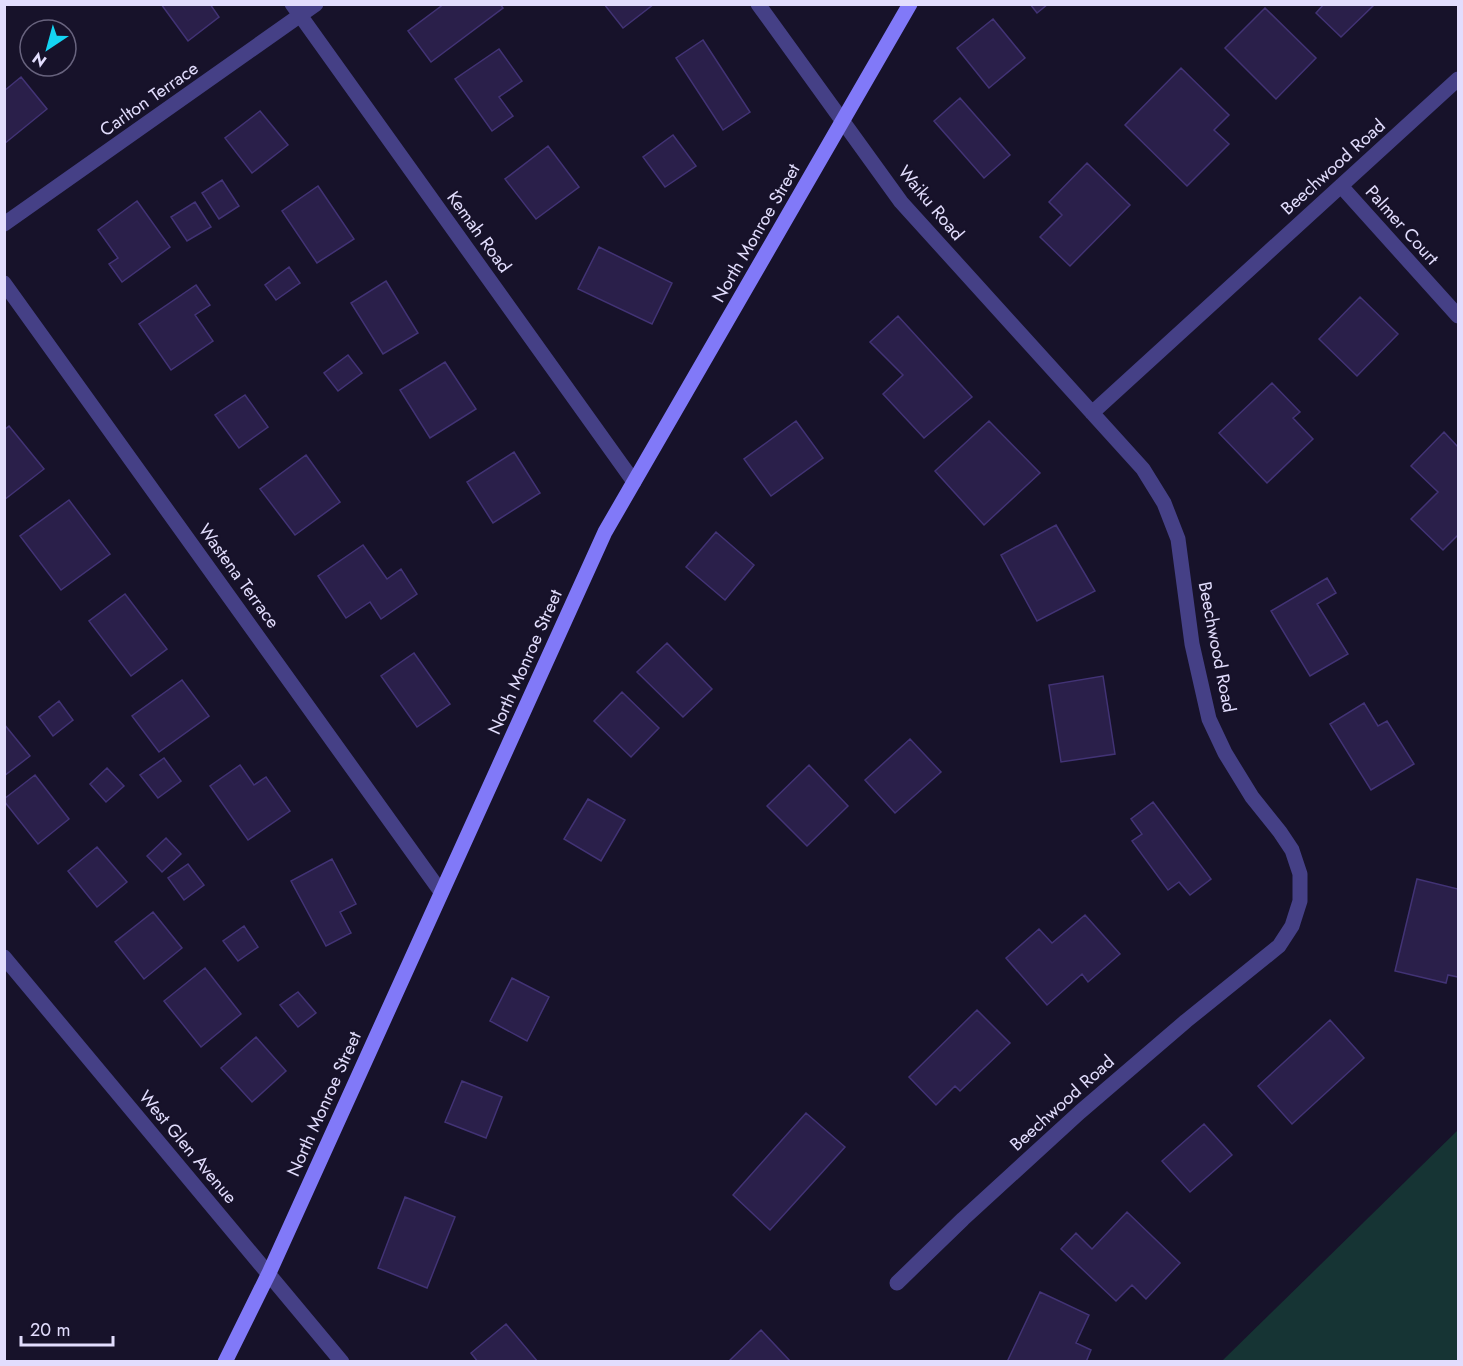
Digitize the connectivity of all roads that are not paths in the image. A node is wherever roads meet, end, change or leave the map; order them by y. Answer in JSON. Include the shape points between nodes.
{"nodes":[{"id":1,"x":316,"y":4,"type":"edge"},
{"id":2,"x":758,"y":4,"type":"edge"},
{"id":3,"x":910,"y":4,"type":"edge"},
{"id":4,"x":296,"y":10,"type":"edge"},
{"id":5,"x":1458,"y":79,"type":"edge"},
{"id":6,"x":842,"y":122,"type":"junction"},
{"id":7,"x":1341,"y":186,"type":"junction"},
{"id":8,"x":4,"y":225,"type":"edge"},
{"id":9,"x":4,"y":283,"type":"edge"},
{"id":10,"x":1458,"y":316,"type":"edge"},
{"id":11,"x":1092,"y":413,"type":"junction"},
{"id":12,"x":634,"y":482,"type":"junction"},
{"id":13,"x":441,"y":892,"type":"junction"},
{"id":14,"x":4,"y":957,"type":"edge"},
{"id":15,"x":268,"y":1273,"type":"junction"},
{"id":16,"x":897,"y":1283,"type":"dead end"},
{"id":17,"x":225,"y":1362,"type":"edge"},
{"id":18,"x":342,"y":1362,"type":"edge"}],
"edges":[{"from":1,"to":4,"type":"street","name":"Carlton Terrace"},
{"from":2,"to":6,"type":"street","name":"Waiku Road"},
{"from":3,"to":6,"type":"main road","name":"North Monroe Street"},
{"from":4,"to":8,"type":"street","name":"Carlton Terrace"},
{"from":4,"to":12,"type":"street","name":"Kemah Road"},
{"from":5,"to":7,"type":"street","name":"Beechwood Road"},
{"from":6,"to":11,"type":"street","name":"Waiku Road","via":[[901,202]]},
{"from":6,"to":12,"type":"main road","name":"North Monroe Street"},
{"from":7,"to":10,"type":"street","name":"Palmer Court"},
{"from":7,"to":11,"type":"street","name":"Beechwood Road"},
{"from":9,"to":13,"type":"street","name":"Wastena Terrace"},
{"from":11,"to":16,"type":"street","name":"Beechwood Road","via":[[1143,470],[1164,503],[1178,539],[1192,644],[1209,719],[1252,797],[1292,850],[1300,874],[1300,901],[1292,926],[1279,946],[1080,1112]]},
{"from":12,"to":13,"type":"main road","name":"North Monroe Street","via":[[605,532]]},
{"from":13,"to":15,"type":"main road","name":"North Monroe Street"},
{"from":14,"to":15,"type":"street","name":"West Glen Avenue"},
{"from":15,"to":17,"type":"main road","name":"North Monroe Street"},
{"from":15,"to":18,"type":"street","name":"West Glen Avenue"}]}
